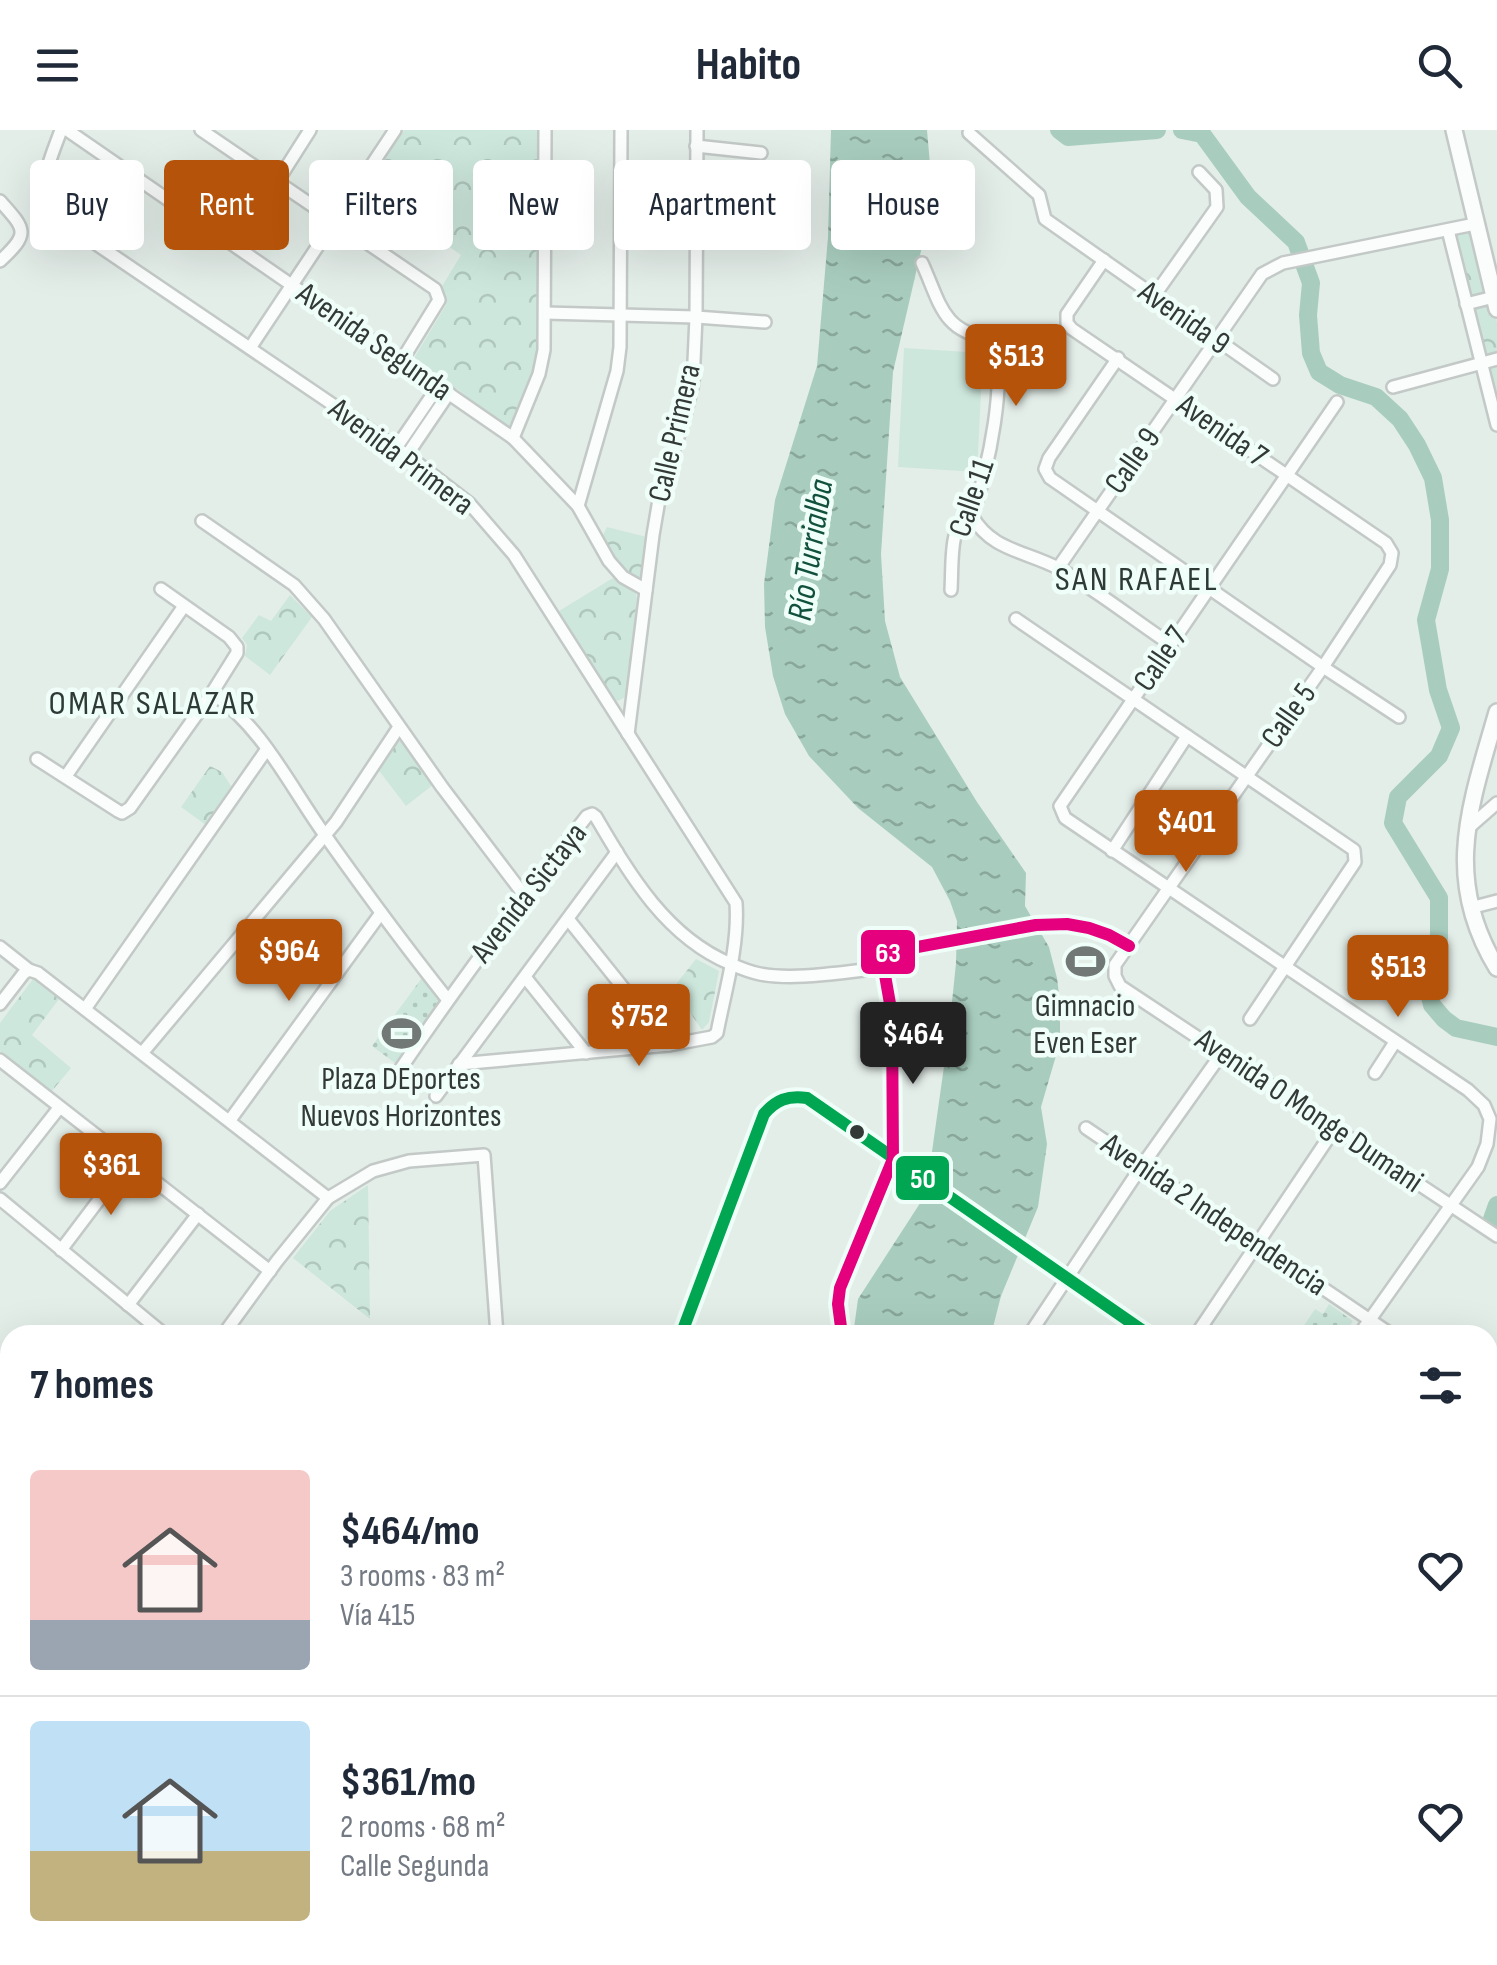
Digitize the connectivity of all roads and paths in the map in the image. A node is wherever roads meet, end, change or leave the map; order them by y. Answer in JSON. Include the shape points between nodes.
{"nodes":[{"id":1,"x":64,"y":130,"type":"edge"},
{"id":2,"x":202,"y":130,"type":"edge"},
{"id":3,"x":310,"y":130,"type":"edge"},
{"id":4,"x":395,"y":130,"type":"edge"},
{"id":5,"x":545,"y":130,"type":"edge"},
{"id":6,"x":621,"y":130,"type":"edge"},
{"id":7,"x":697,"y":130,"type":"edge"},
{"id":8,"x":1454,"y":130,"type":"edge"},
{"id":9,"x":969,"y":133,"type":"dead end"},
{"id":10,"x":217,"y":134,"type":"edge"},
{"id":11,"x":696,"y":146,"type":"junction"},
{"id":12,"x":761,"y":153,"type":"dead end"},
{"id":13,"x":250,"y":160,"type":"edge"},
{"id":14,"x":375,"y":160,"type":"edge"},
{"id":15,"x":289,"y":163,"type":"edge"},
{"id":16,"x":1199,"y":172,"type":"dead end"},
{"id":17,"x":0,"y":202,"type":"edge"},
{"id":18,"x":1475,"y":224,"type":"junction"},
{"id":19,"x":1448,"y":230,"type":"junction"},
{"id":20,"x":315,"y":250,"type":"edge"},
{"id":21,"x":376,"y":250,"type":"edge"},
{"id":22,"x":1104,"y":260,"type":"junction"},
{"id":23,"x":0,"y":261,"type":"edge"},
{"id":24,"x":922,"y":263,"type":"dead end"},
{"id":25,"x":291,"y":284,"type":"junction"},
{"id":26,"x":1154,"y":296,"type":"junction"},
{"id":27,"x":1495,"y":303,"type":"edge"},
{"id":28,"x":1466,"y":304,"type":"junction"},
{"id":29,"x":545,"y":313,"type":"junction"},
{"id":30,"x":619,"y":315,"type":"junction"},
{"id":31,"x":696,"y":318,"type":"junction"},
{"id":32,"x":765,"y":322,"type":"dead end"},
{"id":33,"x":1216,"y":340,"type":"junction"},
{"id":34,"x":250,"y":348,"type":"junction"},
{"id":35,"x":1118,"y":358,"type":"junction"},
{"id":36,"x":1497,"y":359,"type":"edge"},
{"id":37,"x":402,"y":360,"type":"junction"},
{"id":38,"x":1481,"y":363,"type":"junction"},
{"id":39,"x":1273,"y":379,"type":"dead end"},
{"id":40,"x":1393,"y":387,"type":"dead end"},
{"id":41,"x":444,"y":389,"type":"junction"},
{"id":42,"x":1176,"y":399,"type":"junction"},
{"id":43,"x":1337,"y":402,"type":"dead end"},
{"id":44,"x":1495,"y":408,"type":"edge"},
{"id":45,"x":1497,"y":426,"type":"edge"},
{"id":46,"x":514,"y":438,"type":"junction"},
{"id":47,"x":401,"y":451,"type":"junction"},
{"id":48,"x":1287,"y":476,"type":"junction"},
{"id":49,"x":578,"y":506,"type":"junction"},
{"id":50,"x":1098,"y":511,"type":"junction"},
{"id":51,"x":972,"y":516,"type":"junction"},
{"id":52,"x":202,"y":522,"type":"dead end"},
{"id":53,"x":1386,"y":543,"type":"joint"},
{"id":54,"x":1058,"y":568,"type":"junction"},
{"id":55,"x":160,"y":588,"type":"dead end"},
{"id":56,"x":1210,"y":589,"type":"junction"},
{"id":57,"x":646,"y":590,"type":"junction"},
{"id":58,"x":952,"y":590,"type":"dead end"},
{"id":59,"x":184,"y":606,"type":"junction"},
{"id":60,"x":1016,"y":619,"type":"dead end"},
{"id":61,"x":1170,"y":644,"type":"junction"},
{"id":62,"x":1322,"y":667,"type":"junction"},
{"id":63,"x":212,"y":693,"type":"junction"},
{"id":64,"x":1134,"y":700,"type":"junction"},
{"id":65,"x":1497,"y":712,"type":"edge"},
{"id":66,"x":1399,"y":717,"type":"dead end"},
{"id":67,"x":399,"y":727,"type":"junction"},
{"id":68,"x":628,"y":734,"type":"junction"},
{"id":69,"x":1187,"y":736,"type":"junction"},
{"id":70,"x":267,"y":749,"type":"junction"},
{"id":71,"x":37,"y":759,"type":"dead end"},
{"id":72,"x":66,"y":776,"type":"junction"},
{"id":73,"x":1247,"y":777,"type":"junction"},
{"id":74,"x":1497,"y":803,"type":"edge"},
{"id":75,"x":1466,"y":830,"type":"junction"},
{"id":76,"x":325,"y":836,"type":"junction"},
{"id":77,"x":1112,"y":851,"type":"junction"},
{"id":78,"x":616,"y":852,"type":"junction"},
{"id":79,"x":1167,"y":888,"type":"junction"},
{"id":80,"x":524,"y":895,"type":"junction"},
{"id":81,"x":1497,"y":901,"type":"edge"},
{"id":82,"x":1470,"y":908,"type":"junction"},
{"id":83,"x":382,"y":913,"type":"junction"},
{"id":84,"x":568,"y":919,"type":"junction"},
{"id":85,"x":1129,"y":946,"type":"junction"},
{"id":86,"x":0,"y":947,"type":"edge"},
{"id":87,"x":731,"y":964,"type":"junction"},
{"id":88,"x":1284,"y":967,"type":"junction"},
{"id":89,"x":885,"y":968,"type":"junction"},
{"id":90,"x":1497,"y":968,"type":"edge"},
{"id":91,"x":29,"y":970,"type":"junction"},
{"id":92,"x":525,"y":977,"type":"junction"},
{"id":93,"x":1120,"y":986,"type":"joint"},
{"id":94,"x":448,"y":1000,"type":"junction"},
{"id":95,"x":0,"y":1004,"type":"edge"},
{"id":96,"x":85,"y":1008,"type":"junction"},
{"id":97,"x":1250,"y":1019,"type":"dead end"},
{"id":98,"x":1395,"y":1042,"type":"junction"},
{"id":99,"x":669,"y":1045,"type":"junction"},
{"id":100,"x":143,"y":1052,"type":"junction"},
{"id":101,"x":1222,"y":1053,"type":"junction"},
{"id":102,"x":586,"y":1054,"type":"junction"},
{"id":103,"x":0,"y":1060,"type":"edge"},
{"id":104,"x":459,"y":1064,"type":"junction"},
{"id":105,"x":1375,"y":1072,"type":"dead end"},
{"id":106,"x":396,"y":1077,"type":"dead end"},
{"id":107,"x":436,"y":1096,"type":"dead end"},
{"id":108,"x":60,"y":1108,"type":"junction"},
{"id":109,"x":230,"y":1120,"type":"junction"},
{"id":110,"x":1086,"y":1128,"type":"dead end"},
{"id":111,"x":1336,"y":1128,"type":"junction"},
{"id":112,"x":129,"y":1160,"type":"junction"},
{"id":113,"x":893,"y":1160,"type":"junction"},
{"id":114,"x":1142,"y":1167,"type":"junction"},
{"id":115,"x":0,"y":1183,"type":"edge"},
{"id":116,"x":328,"y":1198,"type":"junction"},
{"id":117,"x":0,"y":1199,"type":"edge"},
{"id":118,"x":1451,"y":1206,"type":"junction"},
{"id":119,"x":198,"y":1214,"type":"junction"},
{"id":120,"x":1497,"y":1236,"type":"edge"},
{"id":121,"x":1257,"y":1244,"type":"junction"},
{"id":122,"x":61,"y":1250,"type":"junction"},
{"id":123,"x":270,"y":1270,"type":"junction"},
{"id":124,"x":1066,"y":1279,"type":"junction"},
{"id":125,"x":128,"y":1304,"type":"junction"},
{"id":126,"x":1370,"y":1320,"type":"junction"},
{"id":127,"x":153,"y":1325,"type":"edge"},
{"id":128,"x":230,"y":1325,"type":"edge"},
{"id":129,"x":496,"y":1325,"type":"edge"},
{"id":130,"x":685,"y":1325,"type":"edge"},
{"id":131,"x":841,"y":1325,"type":"edge"},
{"id":132,"x":1035,"y":1325,"type":"edge"},
{"id":133,"x":1134,"y":1325,"type":"edge"},
{"id":134,"x":1203,"y":1325,"type":"edge"},
{"id":135,"x":1366,"y":1325,"type":"edge"},
{"id":136,"x":1377,"y":1325,"type":"edge"}],
"edges":[{"from":1,"to":25,"type":"street","name":"Avenida Segunda"},
{"from":1,"to":34,"type":"street","name":"Avenida Primera","via":[[46,174],[44,196],[54,216]]},
{"from":2,"to":10,"type":"street"},
{"from":3,"to":15,"type":"street"},
{"from":4,"to":14,"type":"street"},
{"from":5,"to":29,"type":"street"},
{"from":6,"to":30,"type":"street"},
{"from":7,"to":11,"type":"street","name":"Calle Primera"},
{"from":8,"to":18,"type":"main road"},
{"from":9,"to":22,"type":"street","name":"Avenida 9","via":[[1039,196],[1045,218]]},
{"from":10,"to":13,"type":"street"},
{"from":11,"to":12,"type":"street"},
{"from":11,"to":31,"type":"street","name":"Calle Primera"},
{"from":16,"to":26,"type":"street","via":[[1216,190],[1217,207]]},
{"from":17,"to":23,"type":"street","via":[[20,225],[21,238]]},
{"from":18,"to":19,"type":"street"},
{"from":18,"to":27,"type":"main road"},
{"from":19,"to":28,"type":"street"},
{"from":19,"to":33,"type":"street","name":"Calle 9","via":[[1283,264],[1262,274]]},
{"from":20,"to":25,"type":"street"},
{"from":21,"to":37,"type":"street","via":[[438,294]]},
{"from":22,"to":26,"type":"street","name":"Avenida 9"},
{"from":22,"to":35,"type":"street","name":"Avenida 7","via":[[1067,322]]},
{"from":24,"to":51,"type":"street","name":"Calle 11","via":[[952,326],[996,346],[994,420]]},
{"from":25,"to":34,"type":"street"},
{"from":25,"to":37,"type":"street","name":"Avenida Segunda"},
{"from":26,"to":33,"type":"street","name":"Avenida 9"},
{"from":27,"to":28,"type":"street"},
{"from":28,"to":38,"type":"street"},
{"from":29,"to":30,"type":"street"},
{"from":29,"to":46,"type":"street","via":[[540,374]]},
{"from":30,"to":31,"type":"street"},
{"from":30,"to":49,"type":"street","via":[[617,371]]},
{"from":31,"to":32,"type":"street"},
{"from":31,"to":57,"type":"street","name":"Calle Primera","via":[[693,383],[661,488]]},
{"from":33,"to":39,"type":"street","name":"Avenida 9"},
{"from":33,"to":42,"type":"street","name":"Calle 9"},
{"from":34,"to":47,"type":"street","name":"Avenida Primera"},
{"from":35,"to":42,"type":"street","name":"Avenida 7"},
{"from":35,"to":50,"type":"street","via":[[1045,469]]},
{"from":36,"to":38,"type":"street"},
{"from":37,"to":41,"type":"street","name":"Avenida Segunda"},
{"from":38,"to":40,"type":"street"},
{"from":38,"to":44,"type":"street"},
{"from":41,"to":46,"type":"street","name":"Avenida Segunda"},
{"from":41,"to":47,"type":"street"},
{"from":42,"to":48,"type":"street","name":"Avenida 7"},
{"from":42,"to":50,"type":"street","name":"Calle 9"},
{"from":43,"to":48,"type":"street","name":"Calle 7"},
{"from":44,"to":45,"type":"street"},
{"from":46,"to":49,"type":"street","name":"Avenida Segunda"},
{"from":47,"to":68,"type":"street","name":"Avenida Primera","via":[[494,530]]},
{"from":48,"to":53,"type":"street","name":"Avenida 7"},
{"from":48,"to":56,"type":"street","name":"Calle 7"},
{"from":49,"to":57,"type":"street","name":"Avenida Segunda","via":[[609,561]]},
{"from":50,"to":54,"type":"street","name":"Calle 9"},
{"from":50,"to":56,"type":"street"},
{"from":51,"to":54,"type":"street","via":[[992,540]]},
{"from":51,"to":58,"type":"street","name":"Calle 11","via":[[955,534]]},
{"from":52,"to":67,"type":"street","via":[[294,585]]},
{"from":53,"to":62,"type":"street","name":"Calle 5","via":[[1390,565]]},
{"from":54,"to":61,"type":"street"},
{"from":55,"to":59,"type":"street"},
{"from":56,"to":61,"type":"street","name":"Calle 7"},
{"from":56,"to":62,"type":"street"},
{"from":57,"to":68,"type":"street","name":"Calle Primera"},
{"from":59,"to":63,"type":"street","via":[[237,647]]},
{"from":59,"to":72,"type":"street"},
{"from":60,"to":64,"type":"street"},
{"from":61,"to":64,"type":"street","name":"Calle 7"},
{"from":62,"to":66,"type":"street"},
{"from":62,"to":73,"type":"street","name":"Calle 5"},
{"from":63,"to":70,"type":"street"},
{"from":63,"to":72,"type":"street","via":[[126,812]]},
{"from":64,"to":69,"type":"street"},
{"from":64,"to":77,"type":"street","name":"Calle 7","via":[[1060,806],[1064,818]]},
{"from":65,"to":75,"type":"main road"},
{"from":67,"to":76,"type":"street"},
{"from":67,"to":80,"type":"street"},
{"from":68,"to":87,"type":"street","name":"Avenida Primera","via":[[736,904]]},
{"from":69,"to":73,"type":"street"},
{"from":69,"to":77,"type":"street"},
{"from":70,"to":76,"type":"street"},
{"from":70,"to":96,"type":"street"},
{"from":71,"to":72,"type":"street"},
{"from":73,"to":79,"type":"street","name":"Calle 5"},
{"from":73,"to":88,"type":"street","via":[[1355,854]]},
{"from":74,"to":75,"type":"street"},
{"from":75,"to":82,"type":"main road"},
{"from":76,"to":83,"type":"street"},
{"from":76,"to":100,"type":"street"},
{"from":77,"to":79,"type":"street"},
{"from":78,"to":80,"type":"street","name":"Avenida Sictaya","via":[[592,814]]},
{"from":78,"to":84,"type":"street"},
{"from":78,"to":87,"type":"street","name":"Avenida Sictaya","via":[[674,926]]},
{"from":79,"to":85,"type":"street","name":"Calle 5"},
{"from":79,"to":88,"type":"street"},
{"from":80,"to":94,"type":"street","name":"Avenida Sictaya"},
{"from":81,"to":82,"type":"street"},
{"from":82,"to":90,"type":"main road"},
{"from":83,"to":94,"type":"street"},
{"from":83,"to":109,"type":"street"},
{"from":84,"to":92,"type":"street"},
{"from":84,"to":99,"type":"street"},
{"from":85,"to":89,"type":"street","via":[[1088,928],[1036,925],[885,953]]},
{"from":85,"to":93,"type":"street","name":"Calle 5","via":[[1115,965]]},
{"from":86,"to":91,"type":"street"},
{"from":87,"to":89,"type":"street","name":"Avenida Sictaya","via":[[784,976]]},
{"from":87,"to":99,"type":"street","name":"Avenida Primera","via":[[716,1032]]},
{"from":88,"to":97,"type":"street"},
{"from":88,"to":98,"type":"street"},
{"from":89,"to":113,"type":"street","via":[[892,1015]]},
{"from":91,"to":95,"type":"street"},
{"from":91,"to":96,"type":"street"},
{"from":92,"to":102,"type":"street"},
{"from":92,"to":104,"type":"street"},
{"from":93,"to":101,"type":"street","name":"Avenida 0 Monge Dumani"},
{"from":94,"to":106,"type":"street","name":"Avenida Sictaya"},
{"from":96,"to":100,"type":"street"},
{"from":98,"to":105,"type":"street"},
{"from":98,"to":118,"type":"street","via":[[1468,1090],[1490,1120],[1482,1158]]},
{"from":99,"to":102,"type":"street"},
{"from":100,"to":109,"type":"street"},
{"from":101,"to":111,"type":"street","name":"Avenida 0 Monge Dumani"},
{"from":101,"to":114,"type":"street"},
{"from":102,"to":104,"type":"street"},
{"from":103,"to":108,"type":"street"},
{"from":104,"to":107,"type":"street"},
{"from":108,"to":112,"type":"street"},
{"from":108,"to":115,"type":"street"},
{"from":109,"to":116,"type":"street"},
{"from":110,"to":114,"type":"street","name":"Avenida 2 Independencia"},
{"from":111,"to":118,"type":"street","name":"Avenida 0 Monge Dumani"},
{"from":111,"to":121,"type":"street"},
{"from":112,"to":119,"type":"street"},
{"from":112,"to":122,"type":"street"},
{"from":113,"to":124,"type":"street"},
{"from":113,"to":130,"type":"street","via":[[807,1098],[773,1104]]},
{"from":113,"to":131,"type":"street","via":[[840,1288]]},
{"from":114,"to":121,"type":"street","name":"Avenida 2 Independencia"},
{"from":114,"to":124,"type":"street"},
{"from":116,"to":123,"type":"street"},
{"from":116,"to":129,"type":"street","via":[[373,1171],[484,1154]]},
{"from":117,"to":122,"type":"street"},
{"from":118,"to":120,"type":"street","name":"Avenida 0 Monge Dumani"},
{"from":118,"to":126,"type":"street"},
{"from":119,"to":123,"type":"street"},
{"from":119,"to":125,"type":"street"},
{"from":121,"to":126,"type":"street","name":"Avenida 2 Independencia"},
{"from":121,"to":134,"type":"street"},
{"from":122,"to":125,"type":"street"},
{"from":123,"to":128,"type":"street"},
{"from":124,"to":132,"type":"street"},
{"from":124,"to":133,"type":"street"},
{"from":125,"to":127,"type":"street"},
{"from":126,"to":135,"type":"street"},
{"from":126,"to":136,"type":"street","name":"Avenida 2 Independencia"}]}
